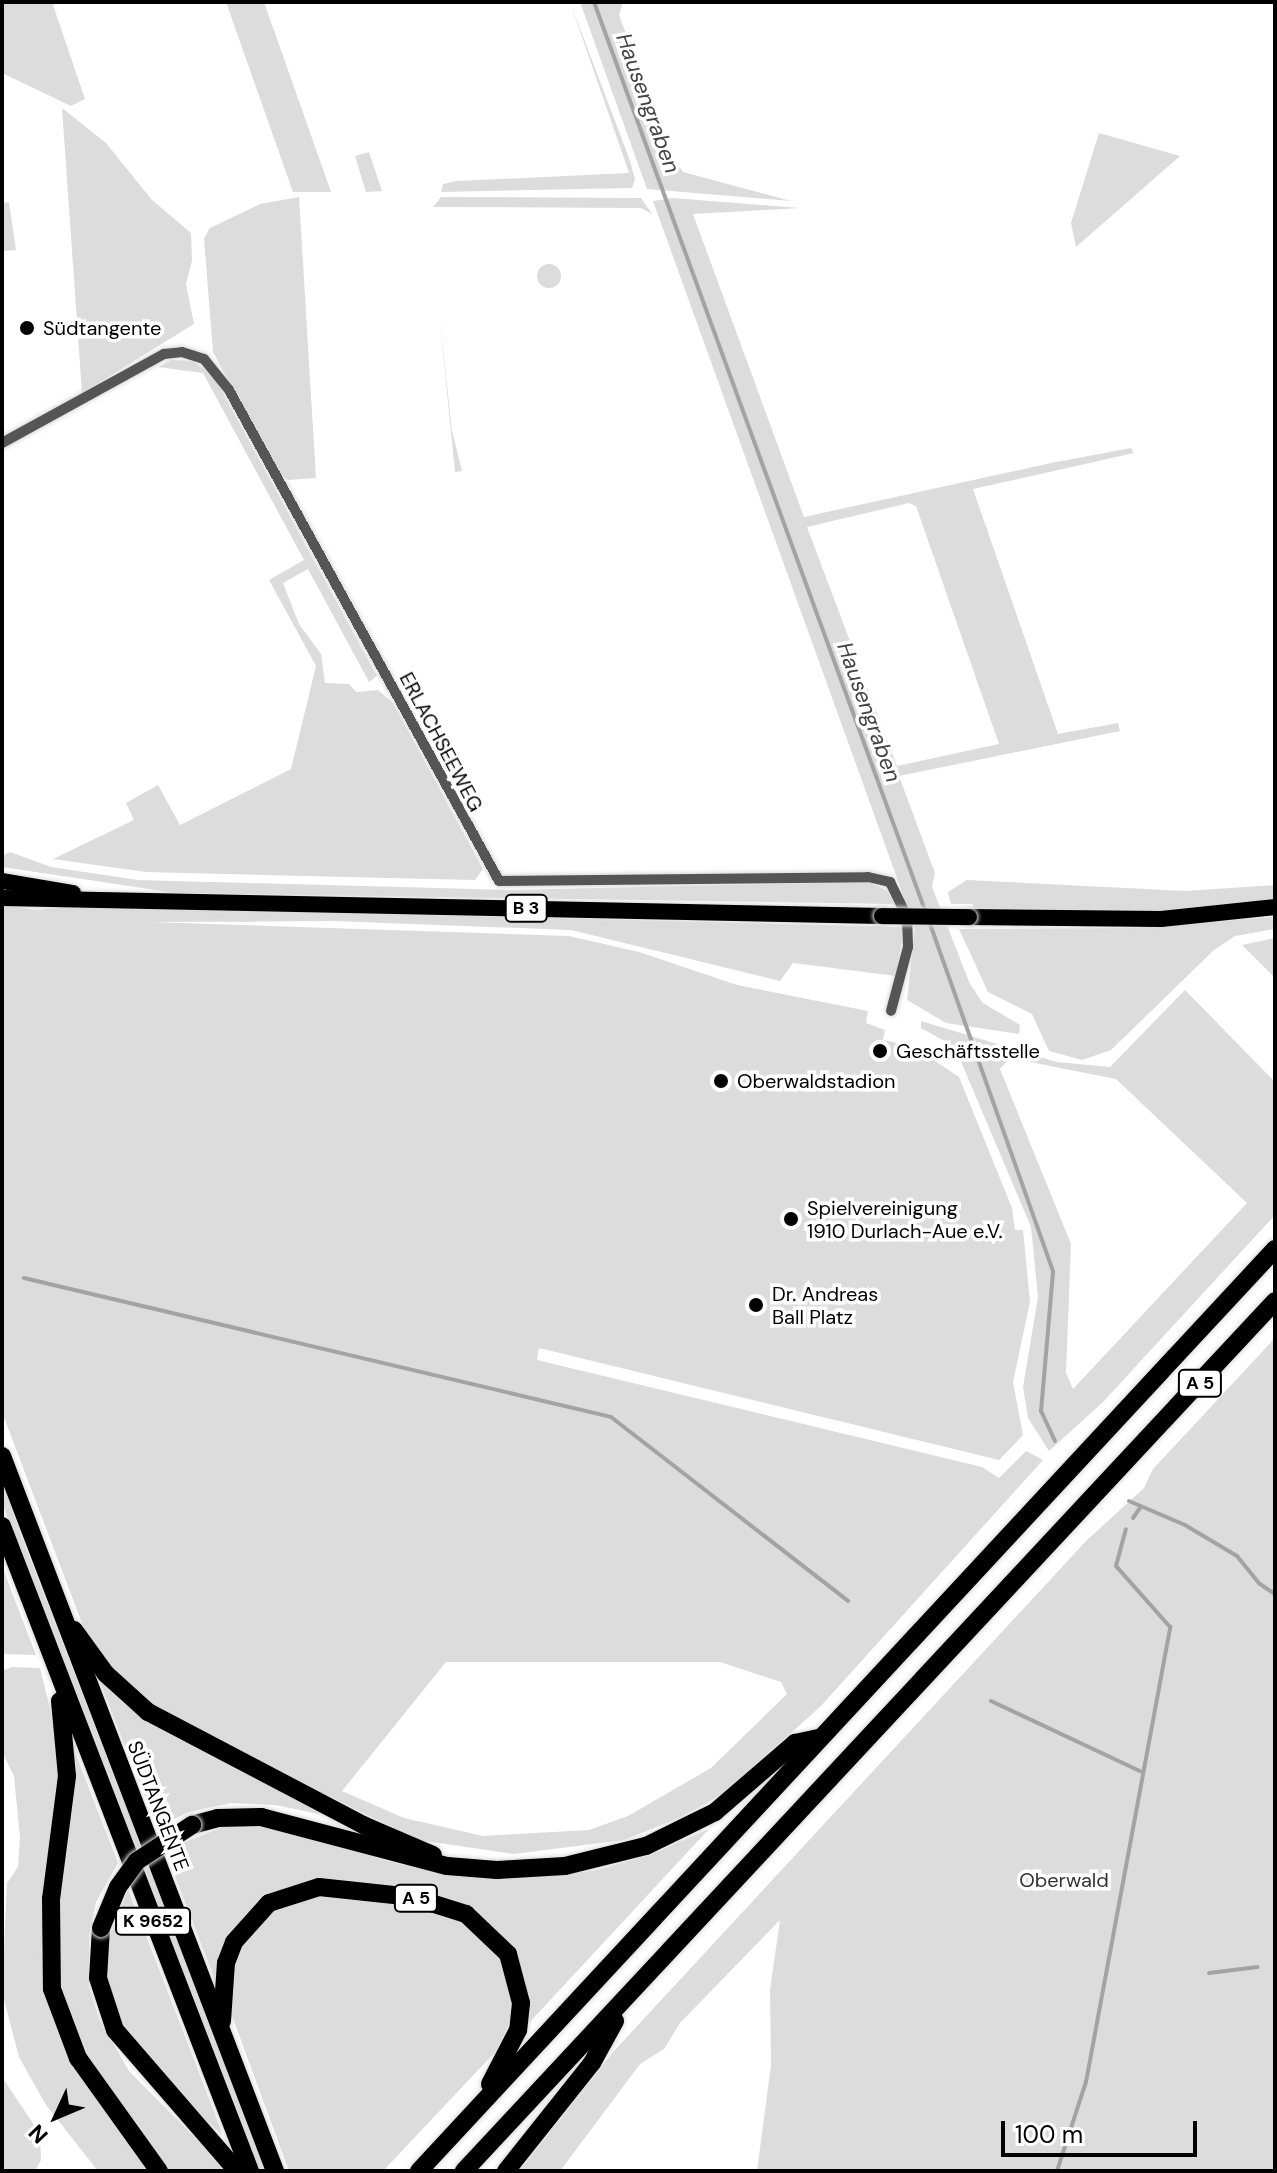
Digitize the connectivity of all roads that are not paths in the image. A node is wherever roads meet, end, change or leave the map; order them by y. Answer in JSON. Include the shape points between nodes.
{"nodes":[{"id":1,"x":2,"y":443,"type":"edge"},
{"id":2,"x":2,"y":881,"type":"edge"},
{"id":3,"x":2,"y":898,"type":"edge"},
{"id":4,"x":95,"y":898,"type":"junction"},
{"id":5,"x":1275,"y":907,"type":"edge"},
{"id":6,"x":891,"y":1011,"type":"dead end"},
{"id":7,"x":1275,"y":1249,"type":"edge"},
{"id":8,"x":1275,"y":1301,"type":"edge"},
{"id":9,"x":2,"y":1456,"type":"edge"},
{"id":10,"x":2,"y":1526,"type":"edge"},
{"id":11,"x":58,"y":1608,"type":"junction"},
{"id":12,"x":56,"y":1671,"type":"junction"},
{"id":13,"x":819,"y":1738,"type":"junction"},
{"id":14,"x":466,"y":1867,"type":"junction"},
{"id":15,"x":630,"y":1994,"type":"junction"},
{"id":16,"x":222,"y":2032,"type":"junction"},
{"id":17,"x":466,"y":2122,"type":"junction"},
{"id":18,"x":159,"y":2171,"type":"edge"},
{"id":19,"x":237,"y":2171,"type":"edge"},
{"id":20,"x":250,"y":2171,"type":"edge"},
{"id":21,"x":275,"y":2171,"type":"edge"},
{"id":22,"x":419,"y":2171,"type":"edge"},
{"id":23,"x":464,"y":2171,"type":"edge"},
{"id":24,"x":506,"y":2171,"type":"edge"}],
"edges":[{"from":1,"to":6,"type":"street","name":"ERLACHSEEWEG","via":[[164,354],[182,352],[204,359],[229,390],[499,881],[868,877],[890,882],[907,917],[908,947]]},
{"from":2,"to":4,"type":"main road","number":"B 3"},
{"from":3,"to":4,"type":"main road","number":"B 3"},
{"from":4,"to":5,"type":"main road","number":"B 3","bridge":true,"via":[[1161,919]]},
{"from":7,"to":13,"type":"highway","number":"A 5"},
{"from":8,"to":15,"type":"highway","number":"A 5"},
{"from":9,"to":11,"type":"highway","name":"SÜDTANGENTE"},
{"from":10,"to":12,"type":"highway","number":"K 9652"},
{"from":11,"to":14,"type":"highway","via":[[106,1674],[148,1712],[363,1825]]},
{"from":11,"to":16,"type":"highway","name":"SÜDTANGENTE","number":"K 9652"},
{"from":12,"to":18,"type":"highway","via":[[67,1776],[51,1899],[52,1989],[78,2058]]},
{"from":12,"to":20,"type":"highway","number":"K 9652"},
{"from":13,"to":14,"type":"highway","via":[[795,1743],[715,1812],[646,1846],[565,1866]]},
{"from":13,"to":17,"type":"highway","number":"A 5"},
{"from":14,"to":19,"type":"highway","number":"K 9652","bridge":true,"via":[[420,1862],[278,1819],[235,1816],[192,1825],[137,1861],[118,1887],[101,1928],[98,1978],[115,2030]]},
{"from":15,"to":23,"type":"highway","number":"A 5"},
{"from":15,"to":24,"type":"highway","number":"A 5","via":[[592,2063]]},
{"from":16,"to":17,"type":"highway","number":"A 5","via":[[226,1963],[234,1942],[256,1914],[284,1895],[337,1887],[412,1897],[466,1914],[508,1954],[521,2003],[509,2054]]},
{"from":16,"to":21,"type":"highway","name":"SÜDTANGENTE","number":"K 9652"},
{"from":17,"to":22,"type":"highway","number":"A 5"}]}
